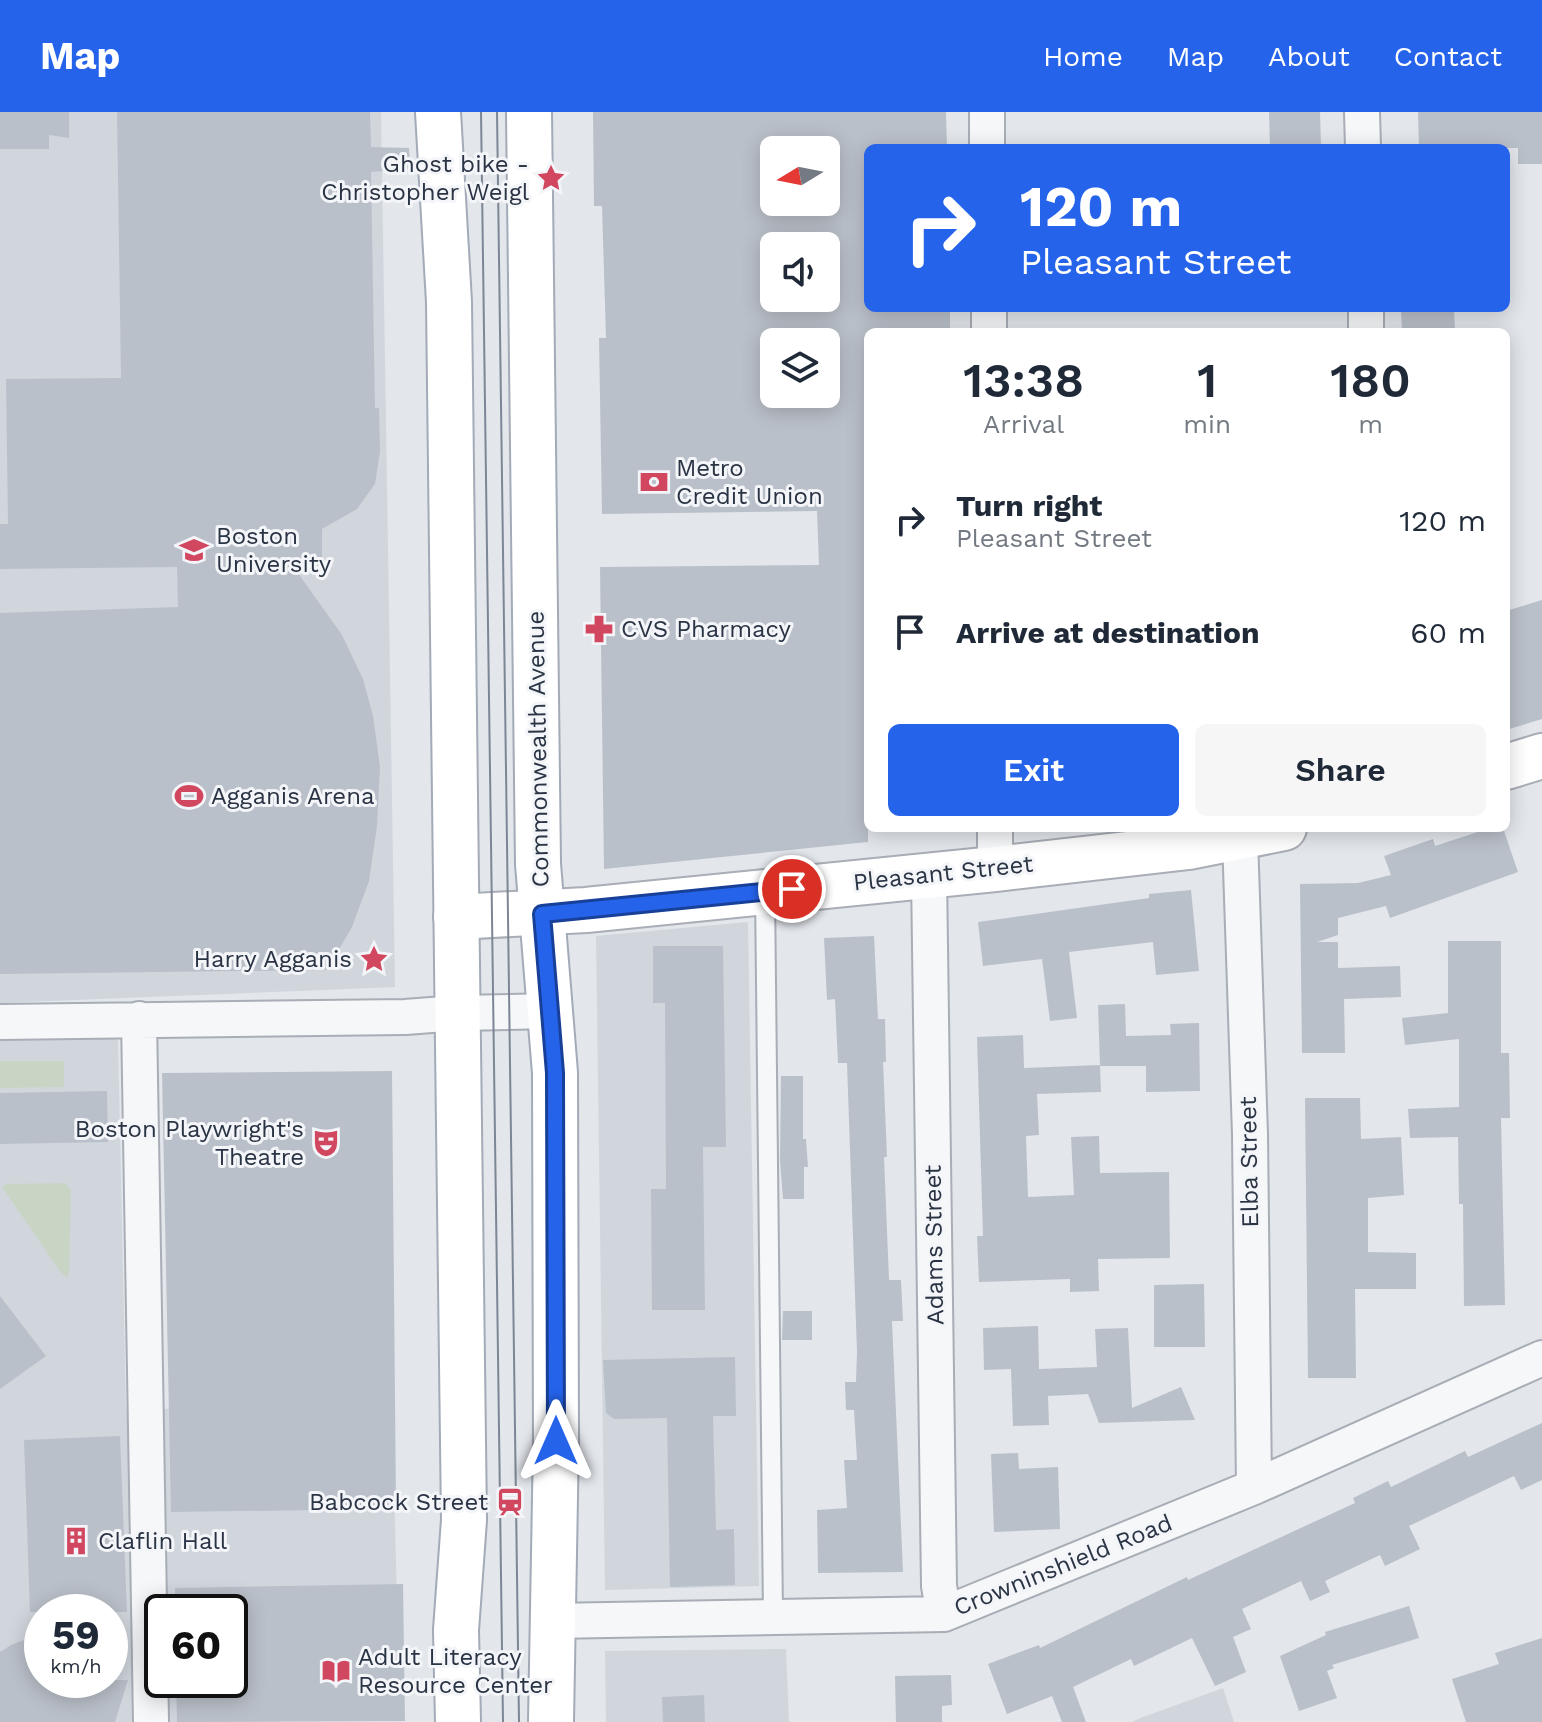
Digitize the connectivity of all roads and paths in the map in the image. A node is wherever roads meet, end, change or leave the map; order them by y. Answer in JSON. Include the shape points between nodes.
{"nodes":[{"id":1,"x":438,"y":112,"type":"edge"},
{"id":2,"x":529,"y":112,"type":"edge"},
{"id":3,"x":987,"y":112,"type":"edge"},
{"id":4,"x":1362,"y":112,"type":"edge"},
{"id":5,"x":987,"y":144,"type":"edge"},
{"id":6,"x":1363,"y":144,"type":"edge"},
{"id":7,"x":1542,"y":756,"type":"edge"},
{"id":8,"x":1510,"y":766,"type":"edge"},
{"id":9,"x":1266,"y":832,"type":"edge"},
{"id":10,"x":1240,"y":838,"type":"junction"},
{"id":11,"x":995,"y":848,"type":"edge"},
{"id":12,"x":929,"y":875,"type":"junction"},
{"id":13,"x":765,"y":892,"type":"junction"},
{"id":14,"x":542,"y":914,"type":"junction"},
{"id":15,"x":456,"y":917,"type":"junction"},
{"id":16,"x":551,"y":1011,"type":"junction"},
{"id":17,"x":458,"y":1013,"type":"junction"},
{"id":18,"x":139,"y":1019,"type":"junction"},
{"id":19,"x":0,"y":1022,"type":"edge"},
{"id":20,"x":1542,"y":1358,"type":"edge"},
{"id":21,"x":1254,"y":1487,"type":"junction"},
{"id":22,"x":944,"y":1614,"type":"junction"},
{"id":23,"x":773,"y":1616,"type":"junction"},
{"id":24,"x":551,"y":1621,"type":"junction"},
{"id":25,"x":151,"y":1722,"type":"edge"},
{"id":26,"x":458,"y":1722,"type":"edge"},
{"id":27,"x":551,"y":1722,"type":"edge"}],
"edges":[{"from":1,"to":15,"type":"main road","via":[[449,302]]},
{"from":2,"to":14,"type":"main road","name":"Commonwealth Avenue"},
{"from":3,"to":5,"type":"street"},
{"from":4,"to":6,"type":"street"},
{"from":7,"to":8,"type":"main road"},
{"from":9,"to":10,"type":"main road","name":"Pleasant Street"},
{"from":10,"to":11,"type":"main road","name":"Pleasant Street","via":[[1189,847]]},
{"from":10,"to":21,"type":"street","name":"Elba Street"},
{"from":11,"to":12,"type":"main road","name":"Pleasant Street"},
{"from":12,"to":13,"type":"main road","name":"Pleasant Street"},
{"from":12,"to":22,"type":"street","name":"Adams Street","via":[[939,1570]]},
{"from":13,"to":14,"type":"main road","name":"Pleasant Street"},
{"from":13,"to":23,"type":"lane"},
{"from":14,"to":15,"type":"main road","name":"Pleasant Street"},
{"from":14,"to":16,"type":"main road","name":"Commonwealth Avenue"},
{"from":15,"to":17,"type":"main road"},
{"from":16,"to":17,"type":"street"},
{"from":16,"to":24,"type":"main road","name":"Commonwealth Avenue","via":[[557,1302]]},
{"from":17,"to":18,"type":"street"},
{"from":17,"to":26,"type":"main road","via":[[464,1520],[456,1630]]},
{"from":18,"to":19,"type":"street"},
{"from":18,"to":25,"type":"street"},
{"from":20,"to":21,"type":"street","name":"Crowninshield Road"},
{"from":21,"to":22,"type":"street","name":"Crowninshield Road"},
{"from":22,"to":23,"type":"street","name":"Crowninshield Road"},
{"from":23,"to":24,"type":"street","name":"Crowninshield Road"},
{"from":24,"to":27,"type":"main road","name":"Commonwealth Avenue"}]}
